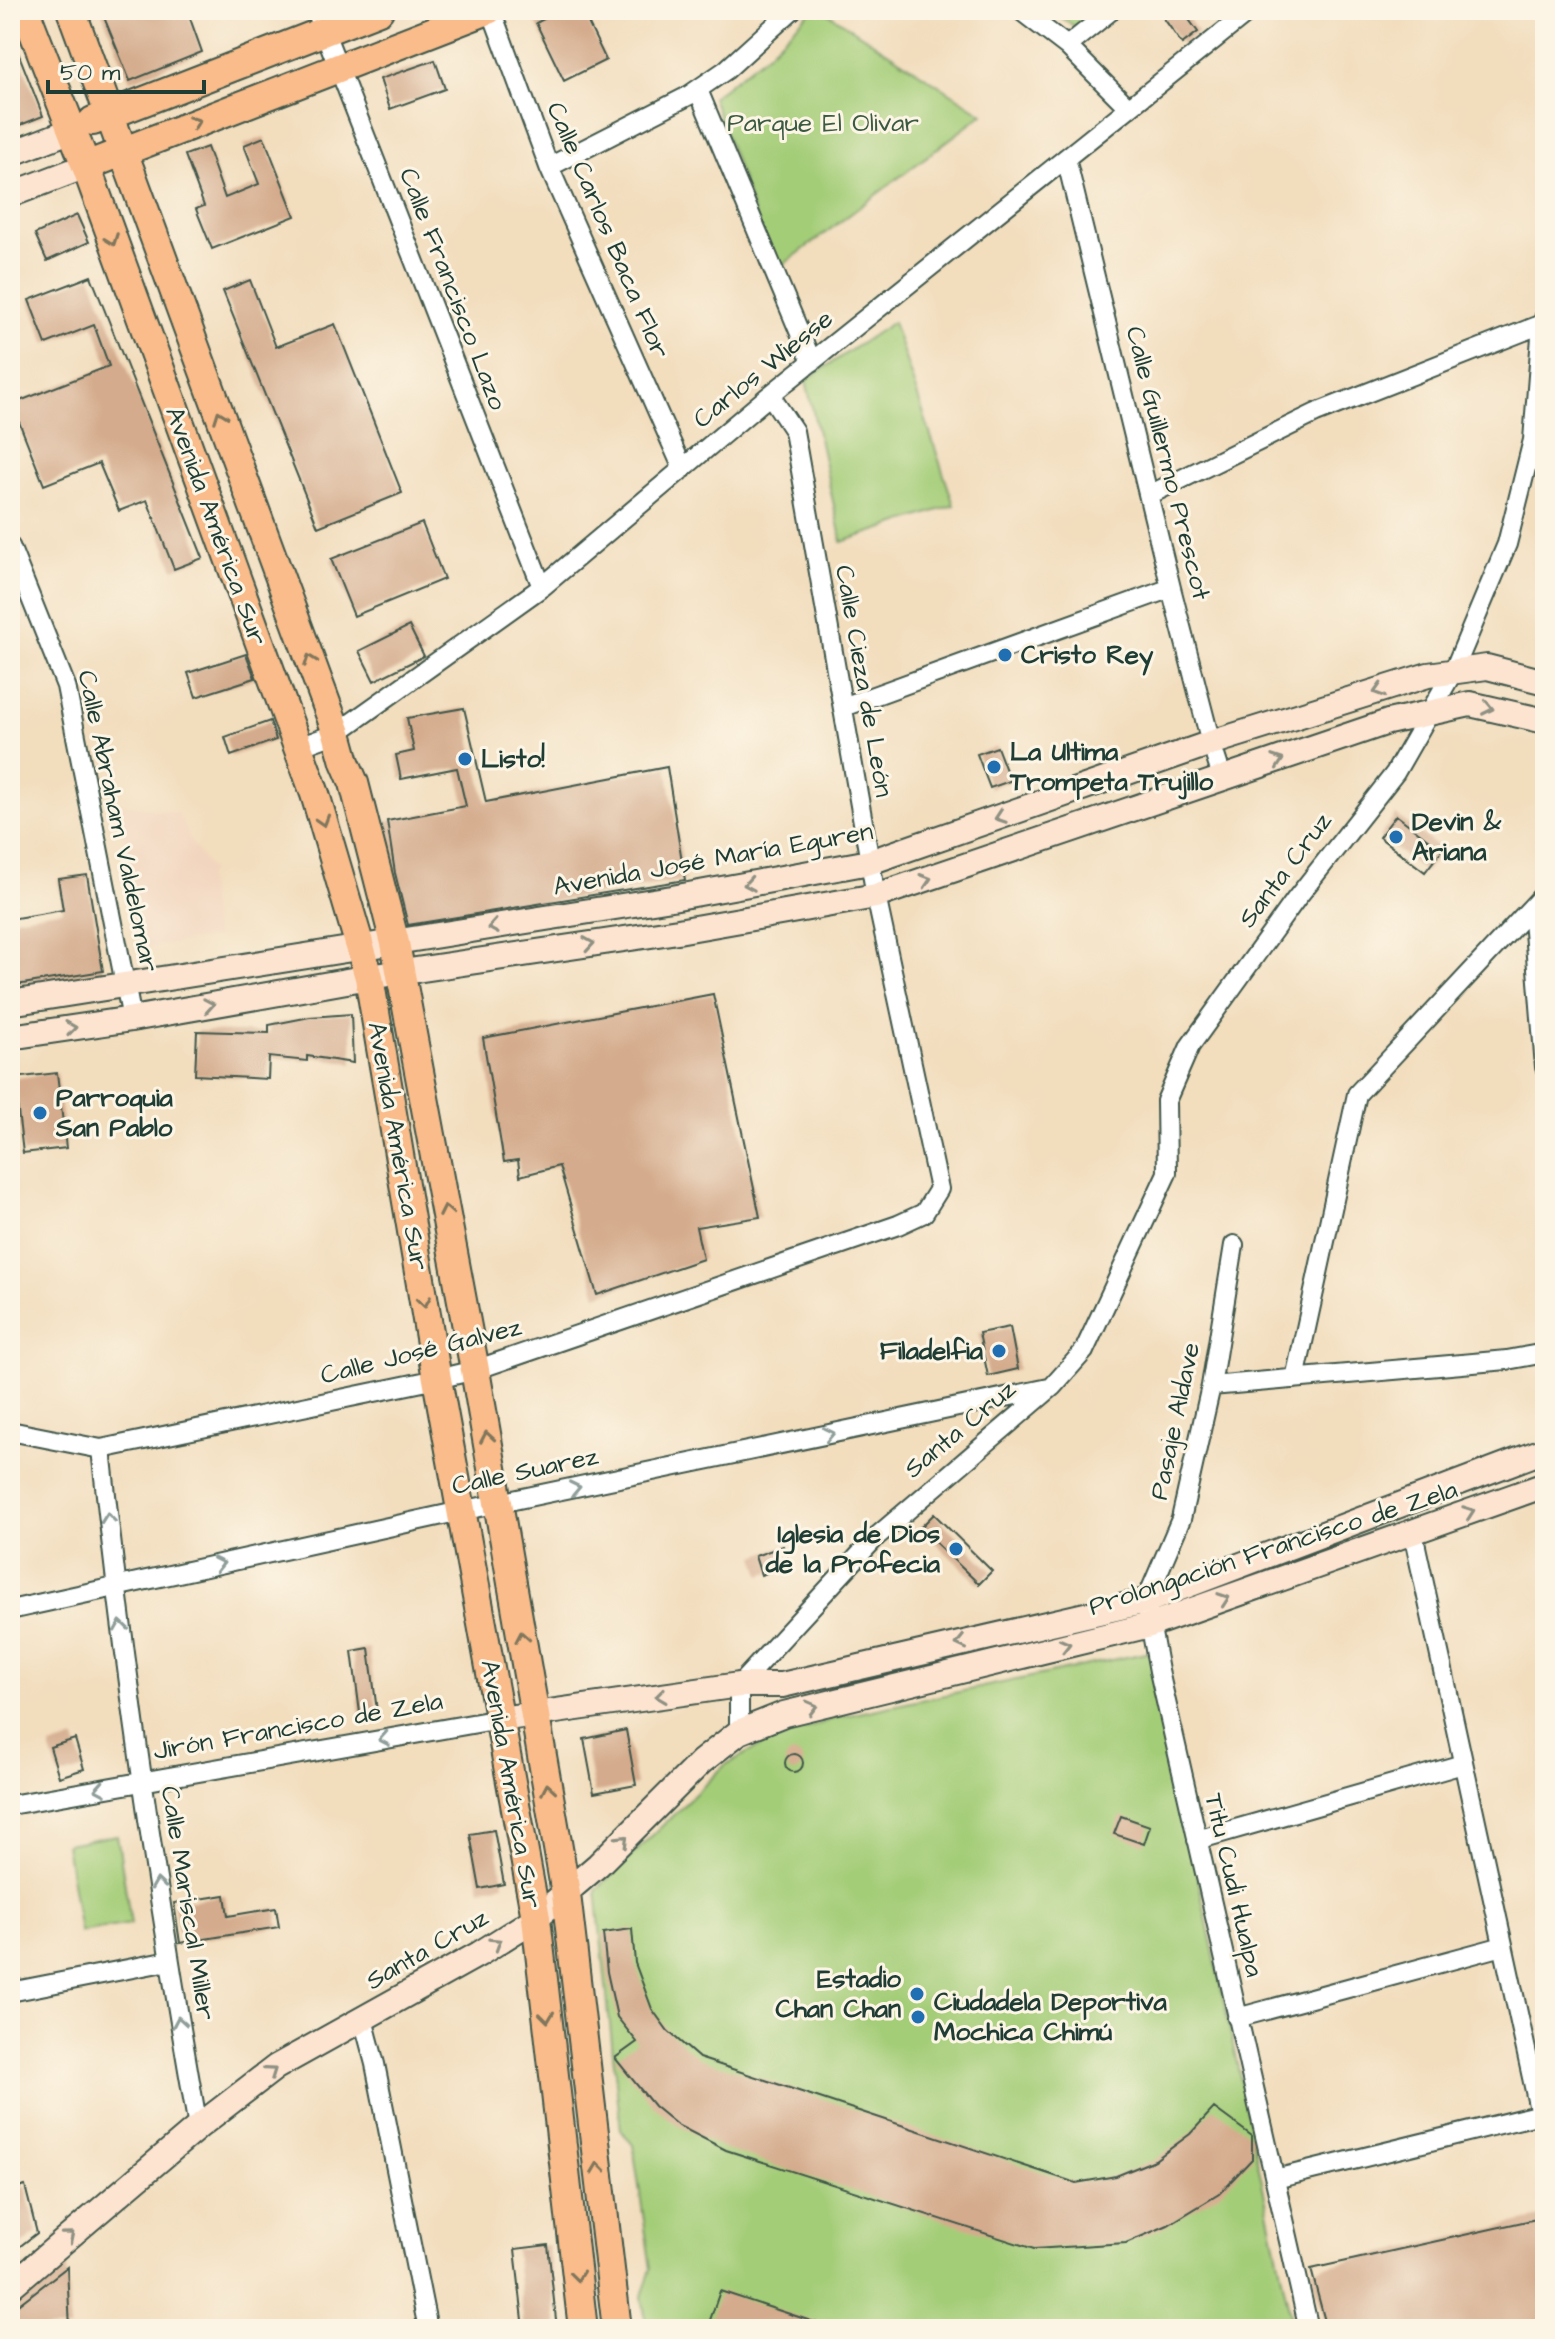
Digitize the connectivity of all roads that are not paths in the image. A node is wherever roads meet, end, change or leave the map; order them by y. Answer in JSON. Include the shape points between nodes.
{"nodes":[{"id":1,"x":25,"y":10,"type":"edge"},
{"id":2,"x":71,"y":10,"type":"edge"},
{"id":3,"x":379,"y":10,"type":"edge"},
{"id":4,"x":490,"y":10,"type":"edge"},
{"id":5,"x":792,"y":10,"type":"edge"},
{"id":6,"x":1020,"y":10,"type":"edge"},
{"id":7,"x":1112,"y":10,"type":"edge"},
{"id":8,"x":1251,"y":10,"type":"edge"},
{"id":9,"x":320,"y":20,"type":"edge"},
{"id":10,"x":1067,"y":46,"type":"junction"},
{"id":11,"x":338,"y":66,"type":"junction"},
{"id":12,"x":698,"y":90,"type":"junction"},
{"id":13,"x":1129,"y":108,"type":"junction"},
{"id":14,"x":109,"y":114,"type":"junction"},
{"id":15,"x":72,"y":130,"type":"junction"},
{"id":16,"x":123,"y":151,"type":"junction"},
{"id":17,"x":10,"y":154,"type":"edge"},
{"id":18,"x":1066,"y":158,"type":"junction"},
{"id":19,"x":86,"y":166,"type":"junction"},
{"id":20,"x":549,"y":167,"type":"junction"},
{"id":21,"x":10,"y":195,"type":"edge"},
{"id":22,"x":1544,"y":320,"type":"edge"},
{"id":23,"x":812,"y":362,"type":"junction"},
{"id":24,"x":770,"y":395,"type":"junction"},
{"id":25,"x":683,"y":469,"type":"junction"},
{"id":26,"x":1149,"y":495,"type":"junction"},
{"id":27,"x":10,"y":546,"type":"edge"},
{"id":28,"x":542,"y":587,"type":"junction"},
{"id":29,"x":1171,"y":588,"type":"junction"},
{"id":30,"x":1454,"y":670,"type":"junction"},
{"id":31,"x":1545,"y":682,"type":"edge"},
{"id":32,"x":843,"y":707,"type":"junction"},
{"id":33,"x":1431,"y":713,"type":"junction"},
{"id":34,"x":1545,"y":721,"type":"edge"},
{"id":35,"x":337,"y":733,"type":"junction"},
{"id":36,"x":1211,"y":743,"type":"junction"},
{"id":37,"x":296,"y":748,"type":"junction"},
{"id":38,"x":1223,"y":780,"type":"junction"},
{"id":39,"x":870,"y":862,"type":"junction"},
{"id":40,"x":876,"y":896,"type":"junction"},
{"id":41,"x":672,"y":898,"type":"junction"},
{"id":42,"x":1538,"y":900,"type":"edge"},
{"id":43,"x":678,"y":931,"type":"junction"},
{"id":44,"x":1539,"y":940,"type":"edge"},
{"id":45,"x":395,"y":943,"type":"junction"},
{"id":46,"x":1495,"y":944,"type":"junction"},
{"id":47,"x":361,"y":947,"type":"junction"},
{"id":48,"x":401,"y":973,"type":"junction"},
{"id":49,"x":369,"y":977,"type":"junction"},
{"id":50,"x":127,"y":984,"type":"junction"},
{"id":51,"x":10,"y":1003,"type":"edge"},
{"id":52,"x":132,"y":1019,"type":"junction"},
{"id":53,"x":10,"y":1037,"type":"edge"},
{"id":54,"x":1545,"y":1067,"type":"edge"},
{"id":55,"x":429,"y":1122,"type":"junction"},
{"id":56,"x":396,"y":1130,"type":"junction"},
{"id":57,"x":924,"y":1213,"type":"joint"},
{"id":58,"x":1234,"y":1245,"type":"dead end"},
{"id":59,"x":1545,"y":1353,"type":"edge"},
{"id":60,"x":475,"y":1370,"type":"junction"},
{"id":61,"x":437,"y":1379,"type":"junction"},
{"id":62,"x":1295,"y":1379,"type":"junction"},
{"id":63,"x":1211,"y":1386,"type":"junction"},
{"id":64,"x":1052,"y":1387,"type":"junction"},
{"id":65,"x":10,"y":1431,"type":"edge"},
{"id":66,"x":101,"y":1449,"type":"junction"},
{"id":67,"x":1545,"y":1450,"type":"edge"},
{"id":68,"x":1545,"y":1485,"type":"edge"},
{"id":69,"x":498,"y":1504,"type":"junction"},
{"id":70,"x":461,"y":1511,"type":"junction"},
{"id":71,"x":1413,"y":1533,"type":"junction"},
{"id":72,"x":115,"y":1587,"type":"junction"},
{"id":73,"x":10,"y":1610,"type":"edge"},
{"id":74,"x":1148,"y":1613,"type":"junction"},
{"id":75,"x":739,"y":1685,"type":"junction"},
{"id":76,"x":535,"y":1714,"type":"junction"},
{"id":77,"x":500,"y":1719,"type":"junction"},
{"id":78,"x":739,"y":1732,"type":"junction"},
{"id":79,"x":1463,"y":1764,"type":"junction"},
{"id":80,"x":143,"y":1781,"type":"junction"},
{"id":81,"x":10,"y":1805,"type":"edge"},
{"id":82,"x":1197,"y":1840,"type":"junction"},
{"id":83,"x":566,"y":1894,"type":"junction"},
{"id":84,"x":536,"y":1918,"type":"junction"},
{"id":85,"x":1503,"y":1946,"type":"junction"},
{"id":86,"x":169,"y":1961,"type":"junction"},
{"id":87,"x":10,"y":1992,"type":"edge"},
{"id":88,"x":1237,"y":2018,"type":"junction"},
{"id":89,"x":363,"y":2019,"type":"junction"},
{"id":90,"x":1542,"y":2114,"type":"edge"},
{"id":91,"x":198,"y":2127,"type":"junction"},
{"id":92,"x":1275,"y":2179,"type":"junction"},
{"id":93,"x":10,"y":2287,"type":"edge"},
{"id":94,"x":428,"y":2329,"type":"edge"},
{"id":95,"x":583,"y":2329,"type":"edge"},
{"id":96,"x":617,"y":2329,"type":"edge"},
{"id":97,"x":1309,"y":2329,"type":"edge"}],
"edges":[{"from":1,"to":15,"type":"main road","name":"Avenida América Sur"},
{"from":2,"to":14,"type":"main road","name":"Avenida América Sur"},
{"from":3,"to":9,"type":"main road"},
{"from":4,"to":11,"type":"main road"},
{"from":4,"to":20,"type":"street","name":"Calle Carlos Baca Flor"},
{"from":5,"to":12,"type":"street"},
{"from":6,"to":10,"type":"street"},
{"from":7,"to":10,"type":"street"},
{"from":8,"to":13,"type":"street","name":"Carlos Wiesse"},
{"from":9,"to":11,"type":"street","name":"Calle Francisco Lazo"},
{"from":9,"to":14,"type":"main road"},
{"from":10,"to":13,"type":"street"},
{"from":16,"to":11,"type":"main road","one_way":true},
{"from":11,"to":28,"type":"street","name":"Calle Francisco Lazo"},
{"from":12,"to":20,"type":"street"},
{"from":12,"to":23,"type":"street"},
{"from":13,"to":18,"type":"street","name":"Carlos Wiesse"},
{"from":14,"to":15,"type":"main road"},
{"from":14,"to":16,"type":"main road","name":"Avenida América Sur"},
{"from":15,"to":17,"type":"main road"},
{"from":15,"to":19,"type":"main road","name":"Avenida América Sur"},
{"from":16,"to":19,"type":"main road"},
{"from":35,"to":16,"type":"main road","name":"Avenida América Sur","one_way":true},
{"from":18,"to":23,"type":"street","name":"Carlos Wiesse"},
{"from":18,"to":26,"type":"street","name":"Calle Guillermo Prescot"},
{"from":19,"to":21,"type":"main road"},
{"from":19,"to":37,"type":"main road","name":"Avenida América Sur","one_way":true},
{"from":20,"to":25,"type":"street","name":"Calle Carlos Baca Flor"},
{"from":22,"to":26,"type":"street","via":[[1316,413]]},
{"from":22,"to":30,"type":"street","name":"Santa Cruz","via":[[1533,440],[1507,544]]},
{"from":23,"to":24,"type":"street","name":"Carlos Wiesse"},
{"from":24,"to":25,"type":"street","name":"Carlos Wiesse"},
{"from":24,"to":32,"type":"street","name":"Calle Cieza de León","via":[[794,431]]},
{"from":25,"to":28,"type":"street","name":"Carlos Wiesse"},
{"from":26,"to":29,"type":"street","name":"Calle Guillermo Prescot"},
{"from":27,"to":50,"type":"street","name":"Calle Abraham Valdelomar","via":[[66,686]]},
{"from":28,"to":35,"type":"street","name":"Carlos Wiesse"},
{"from":29,"to":32,"type":"street"},
{"from":29,"to":36,"type":"street","name":"Calle Guillermo Prescot"},
{"from":30,"to":31,"type":"main road","name":"Avenida José María Eguren","via":[[1487,667]]},
{"from":30,"to":33,"type":"street","name":"Santa Cruz"},
{"from":30,"to":36,"type":"main road","name":"Avenida José María Eguren","one_way":true},
{"from":32,"to":39,"type":"street","name":"Calle Cieza de León"},
{"from":33,"to":34,"type":"main road","one_way":true,"via":[[1470,704]]},
{"from":38,"to":33,"type":"main road","one_way":true,"via":[[1388,722]]},
{"from":33,"to":64,"type":"street","name":"Santa Cruz","via":[[1395,773],[1190,1046],[1166,1101],[1167,1173],[1084,1351]]},
{"from":35,"to":37,"type":"street","name":"Carlos Wiesse"},
{"from":35,"to":45,"type":"main road","name":"Avenida América Sur"},
{"from":36,"to":38,"type":"street","name":"Calle Guillermo Prescot"},
{"from":36,"to":39,"type":"main road","name":"Avenida José María Eguren","one_way":true},
{"from":37,"to":47,"type":"main road","name":"Avenida América Sur","one_way":true},
{"from":40,"to":38,"type":"main road","one_way":true},
{"from":39,"to":40,"type":"street","name":"Calle Cieza de León"},
{"from":39,"to":41,"type":"main road","name":"Avenida José María Eguren","one_way":true},
{"from":40,"to":43,"type":"main road"},
{"from":40,"to":57,"type":"street","name":"Calle Cieza de León","via":[[939,1189]]},
{"from":41,"to":43,"type":"main road"},
{"from":41,"to":45,"type":"main road","name":"Avenida José María Eguren","one_way":true},
{"from":42,"to":44,"type":"street"},
{"from":42,"to":46,"type":"street"},
{"from":48,"to":43,"type":"main road","one_way":true},
{"from":44,"to":46,"type":"street"},
{"from":44,"to":54,"type":"street"},
{"from":45,"to":47,"type":"main road","name":"Avenida José María Eguren"},
{"from":45,"to":48,"type":"main road","name":"Avenida América Sur"},
{"from":46,"to":62,"type":"street","via":[[1357,1094]]},
{"from":47,"to":49,"type":"main road","name":"Avenida América Sur"},
{"from":47,"to":50,"type":"main road","name":"Avenida José María Eguren"},
{"from":48,"to":49,"type":"main road"},
{"from":48,"to":55,"type":"main road","name":"Avenida América Sur"},
{"from":52,"to":49,"type":"main road","one_way":true},
{"from":49,"to":56,"type":"main road","name":"Avenida América Sur"},
{"from":50,"to":51,"type":"main road","name":"Avenida José María Eguren"},
{"from":50,"to":52,"type":"street","name":"Calle Abraham Valdelomar"},
{"from":53,"to":52,"type":"main road","one_way":true},
{"from":55,"to":56,"type":"main road"},
{"from":60,"to":55,"type":"main road","name":"Avenida América Sur","one_way":true},
{"from":56,"to":61,"type":"main road","name":"Avenida América Sur","one_way":true},
{"from":57,"to":60,"type":"street","name":"Calle José Galvez"},
{"from":58,"to":63,"type":"street","name":"Pasaje Aldave"},
{"from":59,"to":62,"type":"street"},
{"from":60,"to":61,"type":"street","name":"Calle José Galvez"},
{"from":69,"to":60,"type":"main road","name":"Avenida América Sur","one_way":true},
{"from":61,"to":66,"type":"street","name":"Calle José Galvez"},
{"from":61,"to":70,"type":"main road","name":"Avenida América Sur"},
{"from":62,"to":63,"type":"street"},
{"from":63,"to":74,"type":"street","name":"Pasaje Aldave","via":[[1181,1519]]},
{"from":69,"to":64,"type":"street","name":"Calle Suarez","one_way":true},
{"from":64,"to":75,"type":"street","name":"Santa Cruz","via":[[876,1537]]},
{"from":65,"to":66,"type":"street","name":"Calle José Galvez"},
{"from":72,"to":66,"type":"street","name":"Calle Mariscal Miller","one_way":true},
{"from":67,"to":74,"type":"main road","name":"Prolongación Francisco de Zela"},
{"from":71,"to":68,"type":"main road","name":"Prolongación Francisco de Zela","one_way":true},
{"from":69,"to":70,"type":"street","name":"Calle Suarez"},
{"from":76,"to":69,"type":"main road","name":"Avenida América Sur","one_way":true},
{"from":72,"to":70,"type":"street","name":"Calle Suarez","one_way":true},
{"from":70,"to":77,"type":"main road","name":"Avenida América Sur"},
{"from":74,"to":71,"type":"main road","name":"Prolongación Francisco de Zela","one_way":true},
{"from":71,"to":79,"type":"street"},
{"from":72,"to":73,"type":"street","name":"Calle Suarez"},
{"from":80,"to":72,"type":"street","name":"Calle Mariscal Miller","one_way":true},
{"from":74,"to":75,"type":"main road","name":"Prolongación Francisco de Zela","one_way":true,"via":[[782,1685]]},
{"from":78,"to":74,"type":"main road","name":"Prolongación Francisco de Zela","one_way":true,"via":[[784,1714]]},
{"from":74,"to":82,"type":"street","name":"Titu Cudi Hualpa"},
{"from":75,"to":76,"type":"main road","name":"Jirón Francisco de Zela","one_way":true},
{"from":75,"to":78,"type":"street"},
{"from":76,"to":77,"type":"main road","name":"Jirón Francisco de Zela"},
{"from":83,"to":76,"type":"main road","name":"Avenida América Sur","one_way":true},
{"from":77,"to":80,"type":"street","name":"Jirón Francisco de Zela","one_way":true},
{"from":77,"to":84,"type":"main road","name":"Avenida América Sur"},
{"from":83,"to":78,"type":"main road","name":"Santa Cruz","one_way":true,"via":[[701,1762]]},
{"from":79,"to":82,"type":"street"},
{"from":79,"to":85,"type":"street"},
{"from":80,"to":81,"type":"street","name":"Jirón Francisco de Zela","one_way":true},
{"from":86,"to":80,"type":"street","name":"Calle Mariscal Miller","one_way":true},
{"from":82,"to":88,"type":"street","name":"Titu Cudi Hualpa"},
{"from":83,"to":84,"type":"main road","name":"Santa Cruz"},
{"from":96,"to":83,"type":"main road","name":"Avenida América Sur","one_way":true},
{"from":89,"to":84,"type":"main road","name":"Santa Cruz","one_way":true},
{"from":84,"to":95,"type":"main road","name":"Avenida América Sur","one_way":true},
{"from":85,"to":88,"type":"street"},
{"from":85,"to":90,"type":"street"},
{"from":86,"to":87,"type":"street"},
{"from":91,"to":86,"type":"street","name":"Calle Mariscal Miller","one_way":true},
{"from":88,"to":92,"type":"street","name":"Titu Cudi Hualpa"},
{"from":91,"to":89,"type":"main road","name":"Santa Cruz","one_way":true,"via":[[276,2067]]},
{"from":89,"to":94,"type":"street"},
{"from":90,"to":92,"type":"street"},
{"from":93,"to":91,"type":"main road","name":"Santa Cruz","one_way":true},
{"from":92,"to":97,"type":"street","name":"Titu Cudi Hualpa"}]}
